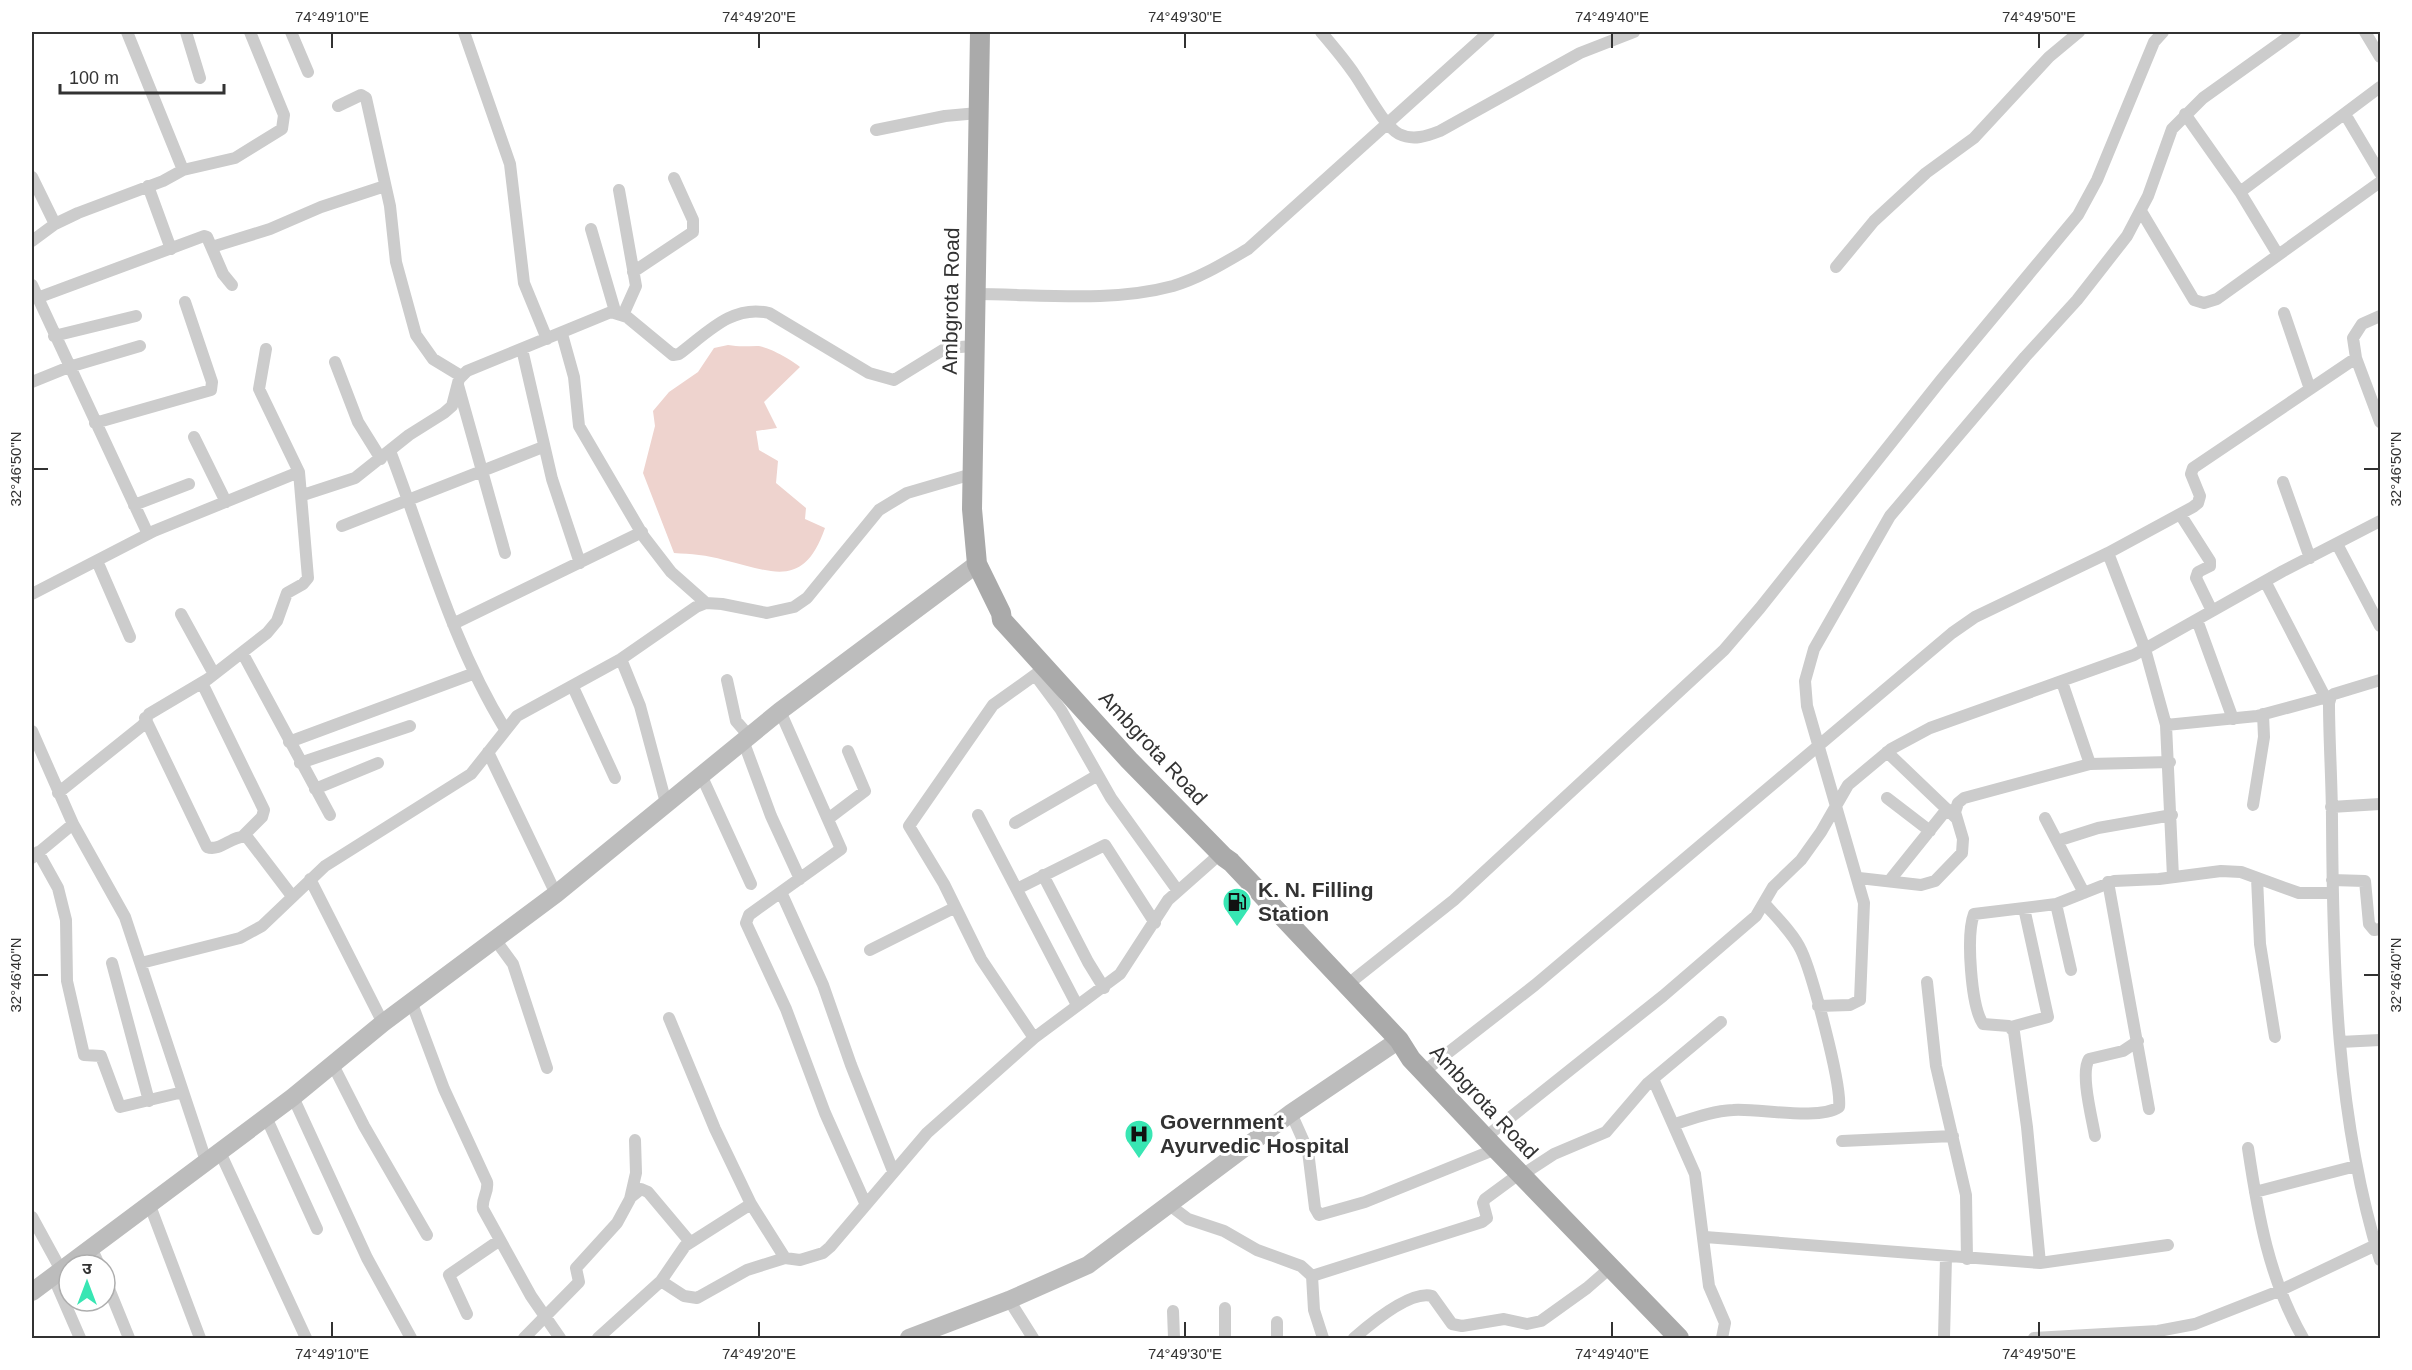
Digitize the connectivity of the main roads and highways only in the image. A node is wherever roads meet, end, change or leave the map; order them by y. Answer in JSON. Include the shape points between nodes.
{"nodes":[{"id":1,"x":980,"y":32,"type":"edge"},
{"id":2,"x":1001,"y":613,"type":"junction"},
{"id":3,"x":1223,"y":856,"type":"junction"},
{"id":4,"x":1402,"y":1044,"type":"junction"},
{"id":5,"x":1494,"y":1141,"type":"junction"},
{"id":6,"x":1524,"y":1172,"type":"junction"},
{"id":7,"x":1679,"y":1338,"type":"edge"},
{"id":8,"x":1694,"y":1338,"type":"edge"}],
"edges":[{"from":1,"to":2,"type":"main road","name":"Ambgrota Road","via":[[972,474],[977,564]]},
{"from":2,"to":3,"type":"main road","name":"Ambgrota Road","via":[[1002,620],[1041,671]]},
{"from":2,"to":3,"type":"main road","via":[[1051,657],[1211,833],[1228,853]]},
{"from":3,"to":4,"type":"main road","name":"Ambgrota Road"},
{"from":4,"to":5,"type":"main road","name":"Ambgrota Road","via":[[1411,1059]]},
{"from":4,"to":5,"type":"main road","via":[[1415,1050],[1431,1066]]},
{"from":5,"to":6,"type":"main road","name":"Ambgrota Road"},
{"from":6,"to":7,"type":"main road","name":"Ambgrota Road"},
{"from":6,"to":8,"type":"main road"}]}
